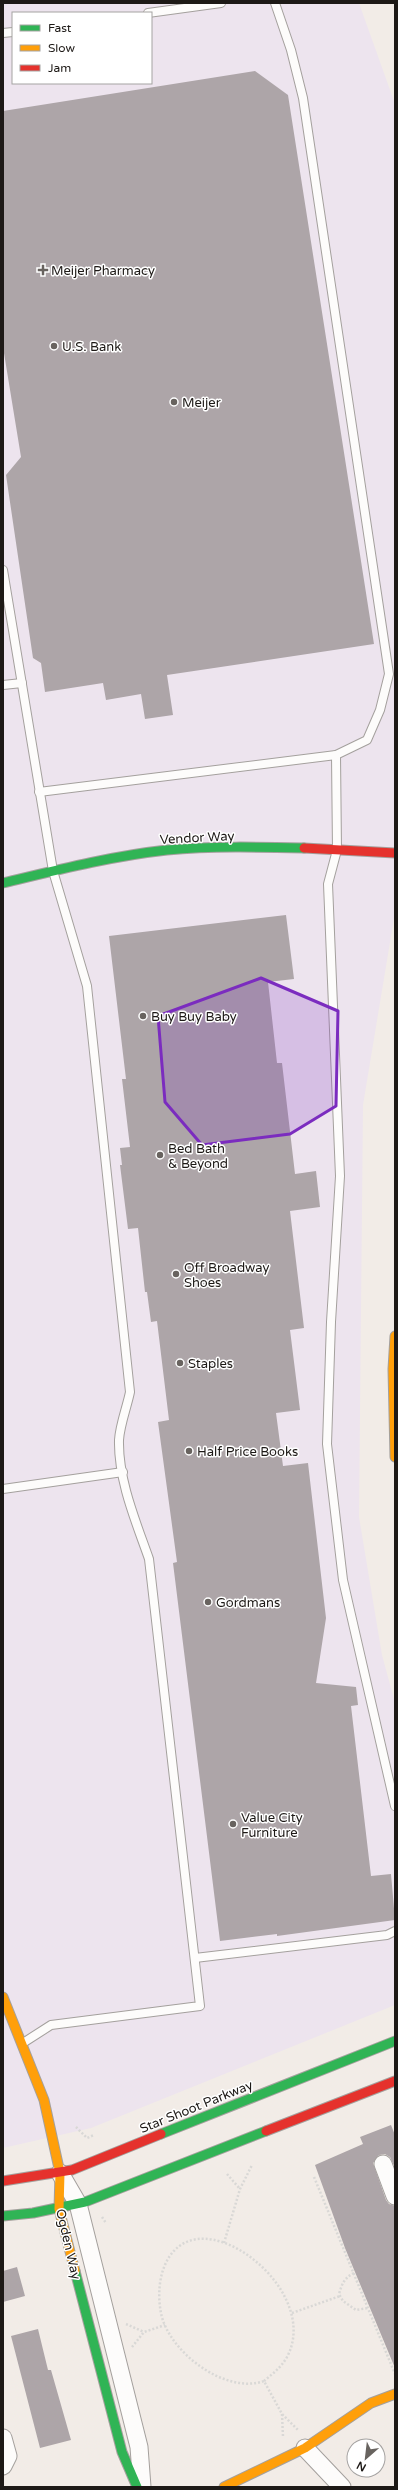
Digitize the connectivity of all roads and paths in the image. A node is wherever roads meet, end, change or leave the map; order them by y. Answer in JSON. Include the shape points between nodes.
{"nodes":[{"id":1,"x":221,"y":3,"type":"edge"},
{"id":2,"x":276,"y":3,"type":"edge"},
{"id":3,"x":152,"y":12,"type":"edge"},
{"id":4,"x":3,"y":570,"type":"edge"},
{"id":5,"x":22,"y":683,"type":"junction"},
{"id":6,"x":3,"y":685,"type":"edge"},
{"id":7,"x":336,"y":755,"type":"junction"},
{"id":8,"x":39,"y":792,"type":"junction"},
{"id":9,"x":337,"y":850,"type":"junction"},
{"id":10,"x":395,"y":854,"type":"edge"},
{"id":11,"x":53,"y":871,"type":"junction"},
{"id":12,"x":3,"y":883,"type":"edge"},
{"id":13,"x":395,"y":1336,"type":"edge"},
{"id":14,"x":395,"y":1443,"type":"edge"},
{"id":15,"x":395,"y":1457,"type":"edge"},
{"id":16,"x":123,"y":1472,"type":"junction"},
{"id":17,"x":3,"y":1489,"type":"edge"},
{"id":18,"x":395,"y":1806,"type":"edge"},
{"id":19,"x":395,"y":1931,"type":"edge"},
{"id":20,"x":195,"y":1958,"type":"junction"},
{"id":21,"x":3,"y":1997,"type":"edge"},
{"id":22,"x":395,"y":2041,"type":"edge"},
{"id":23,"x":23,"y":2044,"type":"junction"},
{"id":24,"x":395,"y":2080,"type":"edge"},
{"id":25,"x":76,"y":2127,"type":"dead end"},
{"id":26,"x":94,"y":2135,"type":"dead end"},
{"id":27,"x":383,"y":2164,"type":"dead end"},
{"id":28,"x":252,"y":2165,"type":"dead end"},
{"id":29,"x":60,"y":2173,"type":"junction"},
{"id":30,"x":227,"y":2174,"type":"dead end"},
{"id":31,"x":314,"y":2177,"type":"dead end"},
{"id":32,"x":3,"y":2181,"type":"edge"},
{"id":33,"x":240,"y":2189,"type":"junction"},
{"id":34,"x":395,"y":2196,"type":"edge"},
{"id":35,"x":78,"y":2204,"type":"junction"},
{"id":36,"x":59,"y":2209,"type":"junction"},
{"id":37,"x":3,"y":2216,"type":"edge"},
{"id":38,"x":224,"y":2243,"type":"junction"},
{"id":39,"x":354,"y":2273,"type":"junction"},
{"id":40,"x":340,"y":2296,"type":"junction"},
{"id":41,"x":368,"y":2308,"type":"junction"},
{"id":42,"x":292,"y":2313,"type":"junction"},
{"id":43,"x":122,"y":2322,"type":"dead end"},
{"id":44,"x":165,"y":2325,"type":"junction"},
{"id":45,"x":144,"y":2332,"type":"junction"},
{"id":46,"x":129,"y":2351,"type":"dead end"},
{"id":47,"x":395,"y":2374,"type":"edge"},
{"id":48,"x":264,"y":2381,"type":"junction"},
{"id":49,"x":395,"y":2394,"type":"edge"},
{"id":50,"x":282,"y":2414,"type":"junction"},
{"id":51,"x":298,"y":2430,"type":"dead end"},
{"id":52,"x":3,"y":2438,"type":"edge"},
{"id":53,"x":283,"y":2439,"type":"dead end"},
{"id":54,"x":305,"y":2448,"type":"junction"},
{"id":55,"x":3,"y":2466,"type":"edge"},
{"id":56,"x":138,"y":2487,"type":"edge"},
{"id":57,"x":142,"y":2487,"type":"edge"},
{"id":58,"x":224,"y":2487,"type":"edge"},
{"id":59,"x":342,"y":2487,"type":"edge"}],
"edges":[{"from":1,"to":3,"type":"lane"},
{"from":2,"to":7,"type":"lane","via":[[303,98],[389,674],[380,710],[367,740]]},
{"from":4,"to":5,"type":"lane"},
{"from":5,"to":6,"type":"lane"},
{"from":5,"to":8,"type":"lane"},
{"from":7,"to":8,"type":"lane"},
{"from":7,"to":9,"type":"lane"},
{"from":8,"to":11,"type":"lane"},
{"from":9,"to":10,"type":"street","name":"Vendor Way"},
{"from":9,"to":11,"type":"street","name":"Vendor Way","via":[[221,847],[143,853]]},
{"from":9,"to":18,"type":"lane","via":[[328,884],[340,1176],[327,1444],[343,1580]]},
{"from":11,"to":12,"type":"street","name":"Vendor Way"},
{"from":11,"to":16,"type":"lane","via":[[87,986],[130,1392],[120,1440]]},
{"from":13,"to":14,"type":"street"},
{"from":14,"to":15,"type":"street"},
{"from":16,"to":17,"type":"lane"},
{"from":16,"to":20,"type":"lane","via":[[133,1513],[149,1559]]},
{"from":19,"to":20,"type":"lane","via":[[387,1935]]},
{"from":20,"to":23,"type":"lane","via":[[200,2006],[52,2025]]},
{"from":21,"to":23,"type":"street"},
{"from":22,"to":29,"type":"street","name":"Star Shoot Parkway","via":[[99,2160]]},
{"from":23,"to":29,"type":"street","via":[[44,2100]]},
{"from":24,"to":35,"type":"street"},
{"from":25,"to":26,"type":"path","via":[[82,2136],[87,2138]]},
{"from":27,"to":34,"type":"street"},
{"from":28,"to":33,"type":"path"},
{"from":29,"to":32,"type":"street","name":"Star Shoot Parkway"},
{"from":29,"to":35,"type":"street","name":"Ogden Way"},
{"from":29,"to":36,"type":"street","name":"Ogden Way"},
{"from":30,"to":33,"type":"path"},
{"from":31,"to":39,"type":"path"},
{"from":33,"to":38,"type":"path"},
{"from":35,"to":36,"type":"street"},
{"from":35,"to":57,"type":"street","name":"Ogden Way","via":[[139,2447]]},
{"from":36,"to":37,"type":"street"},
{"from":36,"to":56,"type":"street","name":"Ogden Way","via":[[122,2452]]},
{"from":38,"to":42,"type":"path","via":[[254,2259],[275,2281]]},
{"from":38,"to":44,"type":"path","via":[[204,2239],[191,2241],[178,2247],[167,2259],[160,2275],[158,2294]]},
{"from":39,"to":40,"type":"path","via":[[342,2283]]},
{"from":39,"to":41,"type":"path"},
{"from":40,"to":41,"type":"path","via":[[356,2310]]},
{"from":40,"to":42,"type":"path"},
{"from":41,"to":47,"type":"path"},
{"from":42,"to":48,"type":"path","via":[[293,2337],[287,2357],[279,2369]]},
{"from":43,"to":45,"type":"path"},
{"from":44,"to":45,"type":"path"},
{"from":44,"to":48,"type":"path","via":[[198,2365],[215,2376],[232,2383],[247,2385]]},
{"from":45,"to":46,"type":"path"},
{"from":48,"to":50,"type":"path"},
{"from":49,"to":54,"type":"street","via":[[371,2403]]},
{"from":50,"to":51,"type":"path"},
{"from":50,"to":53,"type":"path"},
{"from":52,"to":55,"type":"street","via":[[8,2456]]},
{"from":54,"to":58,"type":"street"},
{"from":54,"to":59,"type":"street"}]}
